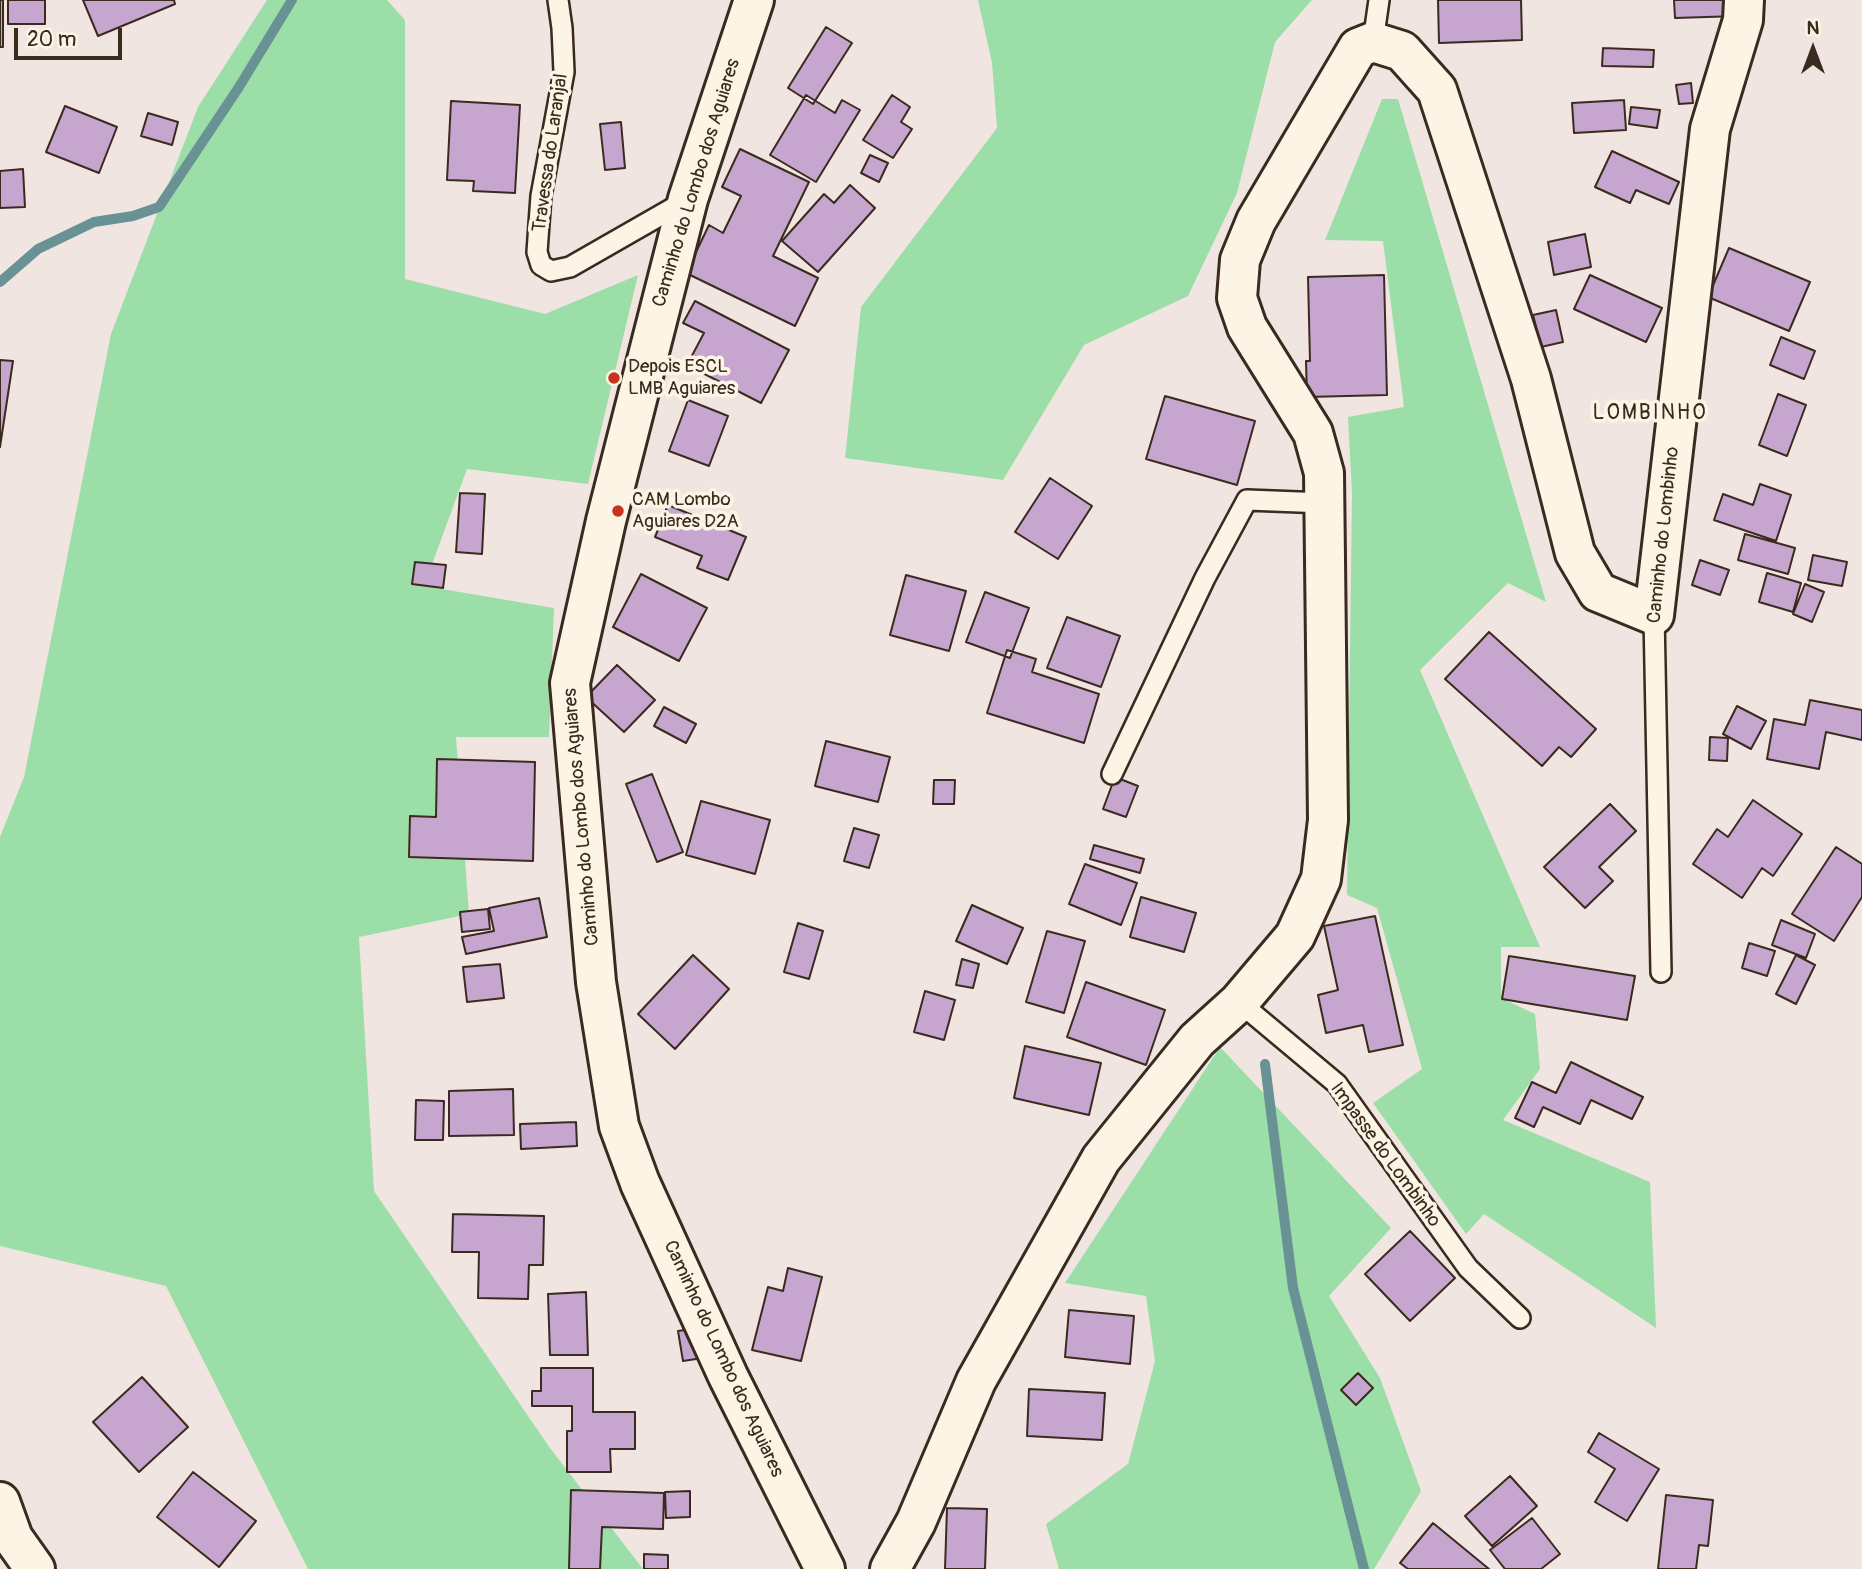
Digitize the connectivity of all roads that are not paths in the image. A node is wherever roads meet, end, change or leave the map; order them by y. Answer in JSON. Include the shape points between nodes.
{"nodes":[{"id":1,"x":558,"y":0,"type":"edge"},
{"id":2,"x":754,"y":0,"type":"edge"},
{"id":3,"x":1379,"y":0,"type":"edge"},
{"id":4,"x":1753,"y":7,"type":"edge"},
{"id":5,"x":1374,"y":42,"type":"junction"},
{"id":6,"x":688,"y":199,"type":"junction"},
{"id":7,"x":1325,"y":503,"type":"junction"},
{"id":8,"x":1654,"y":615,"type":"junction"},
{"id":9,"x":1112,"y":774,"type":"dead end"},
{"id":10,"x":1661,"y":972,"type":"dead end"},
{"id":11,"x":1239,"y":1003,"type":"junction"},
{"id":12,"x":1520,"y":1318,"type":"dead end"},
{"id":13,"x":0,"y":1502,"type":"edge"},
{"id":14,"x":35,"y":1569,"type":"edge"},
{"id":15,"x":825,"y":1569,"type":"edge"},
{"id":16,"x":890,"y":1569,"type":"edge"}],
"edges":[{"from":1,"to":6,"type":"lane","name":"Travessa do Laranjal","via":[[564,72],[541,196],[537,253],[541,265],[551,271],[570,267]]},
{"from":2,"to":6,"type":"street","name":"Caminho do Lombo dos Aguiares"},
{"from":3,"to":5,"type":"lane"},
{"from":4,"to":8,"type":"street","name":"Caminho do Lombinho","via":[[1710,129]]},
{"from":5,"to":7,"type":"street","via":[[1358,48],[1256,221],[1240,260],[1237,298],[1247,327],[1313,433],[1324,473]]},
{"from":5,"to":8,"type":"street","via":[[1402,51],[1437,90],[1531,379],[1575,553],[1598,592]]},
{"from":6,"to":15,"type":"street","name":"Caminho do Lombo dos Aguiares","via":[[570,683],[596,982],[619,1126],[640,1183]]},
{"from":7,"to":9,"type":"lane","via":[[1247,500]]},
{"from":7,"to":11,"type":"street","via":[[1328,820],[1321,879],[1295,936]]},
{"from":8,"to":10,"type":"lane","name":"Caminho do Lombinho"},
{"from":11,"to":12,"type":"lane","name":"Impasse do Lombinho","via":[[1336,1084],[1468,1268]]},
{"from":11,"to":16,"type":"street","via":[[1197,1040],[1101,1159],[976,1381],[916,1522]]},
{"from":13,"to":14,"type":"street","via":[[13,1538]]}]}
